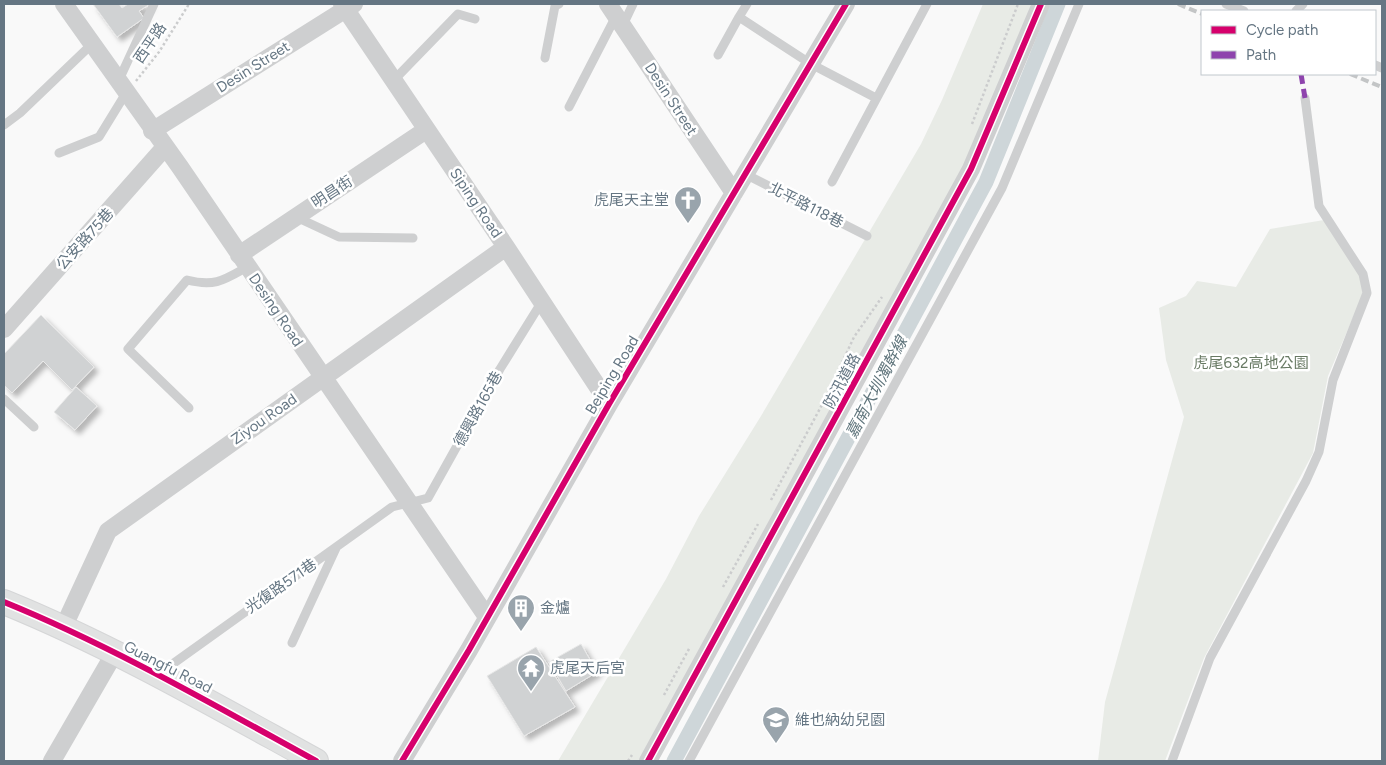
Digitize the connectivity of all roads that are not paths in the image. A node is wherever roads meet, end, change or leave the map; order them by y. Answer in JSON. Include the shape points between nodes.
{"nodes":[{"id":1,"x":64,"y":4,"type":"edge"},
{"id":2,"x":154,"y":4,"type":"edge"},
{"id":3,"x":559,"y":4,"type":"edge"},
{"id":4,"x":633,"y":4,"type":"edge"},
{"id":5,"x":747,"y":4,"type":"edge"},
{"id":6,"x":846,"y":4,"type":"edge"},
{"id":7,"x":927,"y":4,"type":"edge"},
{"id":8,"x":1041,"y":4,"type":"edge"},
{"id":9,"x":1079,"y":4,"type":"edge"},
{"id":10,"x":1226,"y":4,"type":"edge"},
{"id":11,"x":347,"y":6,"type":"edge"},
{"id":12,"x":1241,"y":10,"type":"edge"},
{"id":13,"x":616,"y":15,"type":"edge"},
{"id":14,"x":739,"y":17,"type":"junction"},
{"id":15,"x":475,"y":20,"type":"dead end"},
{"id":16,"x":92,"y":44,"type":"junction"},
{"id":17,"x":718,"y":55,"type":"dead end"},
{"id":18,"x":545,"y":58,"type":"dead end"},
{"id":19,"x":811,"y":64,"type":"junction"},
{"id":20,"x":393,"y":81,"type":"junction"},
{"id":21,"x":122,"y":87,"type":"junction"},
{"id":22,"x":876,"y":98,"type":"junction"},
{"id":23,"x":1304,"y":98,"type":"dead end"},
{"id":24,"x":569,"y":107,"type":"dead end"},
{"id":25,"x":4,"y":125,"type":"edge"},
{"id":26,"x":426,"y":130,"type":"junction"},
{"id":27,"x":152,"y":131,"type":"junction"},
{"id":28,"x":165,"y":148,"type":"junction"},
{"id":29,"x":59,"y":153,"type":"dead end"},
{"id":30,"x":745,"y":174,"type":"junction"},
{"id":31,"x":832,"y":182,"type":"dead end"},
{"id":32,"x":734,"y":194,"type":"junction"},
{"id":33,"x":295,"y":216,"type":"junction"},
{"id":34,"x":867,"y":236,"type":"dead end"},
{"id":35,"x":413,"y":238,"type":"dead end"},
{"id":36,"x":506,"y":247,"type":"junction"},
{"id":37,"x":243,"y":261,"type":"junction"},
{"id":38,"x":541,"y":303,"type":"junction"},
{"id":39,"x":4,"y":329,"type":"edge"},
{"id":40,"x":322,"y":377,"type":"junction"},
{"id":41,"x":4,"y":399,"type":"edge"},
{"id":42,"x":609,"y":404,"type":"junction"},
{"id":43,"x":189,"y":408,"type":"dead end"},
{"id":44,"x":34,"y":427,"type":"dead end"},
{"id":45,"x":407,"y":503,"type":"junction"},
{"id":46,"x":336,"y":548,"type":"junction"},
{"id":47,"x":4,"y":602,"type":"edge"},
{"id":48,"x":487,"y":617,"type":"junction"},
{"id":49,"x":64,"y":626,"type":"junction"},
{"id":50,"x":292,"y":643,"type":"dead end"},
{"id":51,"x":114,"y":654,"type":"junction"},
{"id":52,"x":158,"y":674,"type":"junction"},
{"id":53,"x":642,"y":756,"type":"edge"},
{"id":54,"x":52,"y":761,"type":"edge"},
{"id":55,"x":316,"y":761,"type":"edge"},
{"id":56,"x":402,"y":761,"type":"edge"},
{"id":57,"x":689,"y":761,"type":"edge"},
{"id":58,"x":1172,"y":761,"type":"edge"}],
"edges":[{"from":1,"to":16,"type":"street","name":"Desing Road"},
{"from":2,"to":21,"type":"lane"},
{"from":3,"to":18,"type":"lane","via":[[555,6]]},
{"from":4,"to":13,"type":"lane"},
{"from":5,"to":14,"type":"lane"},
{"from":6,"to":19,"type":"street","name":"Beiping Road"},
{"from":7,"to":22,"type":"lane"},
{"from":8,"to":53,"type":"street","name":"防汛道路","via":[[971,169],[701,668]]},
{"from":9,"to":57,"type":"lane","via":[[1002,188]]},
{"from":10,"to":12,"type":"lane"},
{"from":11,"to":20,"type":"street","name":"Siping Road"},
{"from":11,"to":27,"type":"street","name":"Desin Street"},
{"from":13,"to":24,"type":"lane"},
{"from":13,"to":32,"type":"street","name":"Desin Street"},
{"from":14,"to":17,"type":"lane"},
{"from":14,"to":19,"type":"lane"},
{"from":15,"to":20,"type":"lane","via":[[458,14]]},
{"from":16,"to":21,"type":"street","name":"Desing Road"},
{"from":16,"to":25,"type":"lane"},
{"from":19,"to":22,"type":"lane"},
{"from":19,"to":30,"type":"street","name":"Beiping Road"},
{"from":20,"to":26,"type":"street","name":"Siping Road"},
{"from":21,"to":27,"type":"street","name":"Desing Road"},
{"from":21,"to":29,"type":"lane","via":[[99,137]]},
{"from":22,"to":31,"type":"lane"},
{"from":23,"to":58,"type":"lane","via":[[1319,206],[1364,274],[1367,293],[1333,380],[1319,452],[1210,658]]},
{"from":26,"to":33,"type":"street","name":"明昌街"},
{"from":26,"to":36,"type":"street","name":"Siping Road"},
{"from":27,"to":28,"type":"street","name":"Desing Road"},
{"from":28,"to":37,"type":"street","name":"Desing Road"},
{"from":28,"to":39,"type":"street","name":"公安路75巷"},
{"from":30,"to":32,"type":"street","name":"Beiping Road"},
{"from":30,"to":34,"type":"lane","name":"北平路118巷"},
{"from":32,"to":42,"type":"street","name":"Beiping Road"},
{"from":33,"to":35,"type":"lane","via":[[339,237]]},
{"from":33,"to":37,"type":"street","name":"明昌街"},
{"from":36,"to":38,"type":"street","name":"Siping Road"},
{"from":36,"to":40,"type":"street","name":"Ziyou Road"},
{"from":37,"to":40,"type":"street","name":"Desing Road"},
{"from":37,"to":43,"type":"lane","via":[[218,283],[202,284],[187,280],[128,349]]},
{"from":38,"to":42,"type":"street","name":"Siping Road"},
{"from":38,"to":45,"type":"lane","name":"德興路165巷","via":[[428,498]]},
{"from":40,"to":45,"type":"street","name":"Desing Road"},
{"from":40,"to":49,"type":"street","name":"Ziyou Road","via":[[108,531]]},
{"from":41,"to":44,"type":"lane"},
{"from":42,"to":48,"type":"street","name":"Beiping Road"},
{"from":45,"to":46,"type":"lane","name":"光復路571巷","via":[[392,507]]},
{"from":45,"to":48,"type":"street","name":"Desing Road"},
{"from":46,"to":50,"type":"lane"},
{"from":46,"to":52,"type":"lane","name":"光復路571巷"},
{"from":47,"to":49,"type":"street","name":"Guangfu Road"},
{"from":48,"to":56,"type":"street","name":"Beiping Road"},
{"from":49,"to":51,"type":"street","name":"Guangfu Road"},
{"from":51,"to":52,"type":"street","name":"Guangfu Road"},
{"from":51,"to":54,"type":"street"},
{"from":52,"to":55,"type":"street","name":"Guangfu Road"}]}
